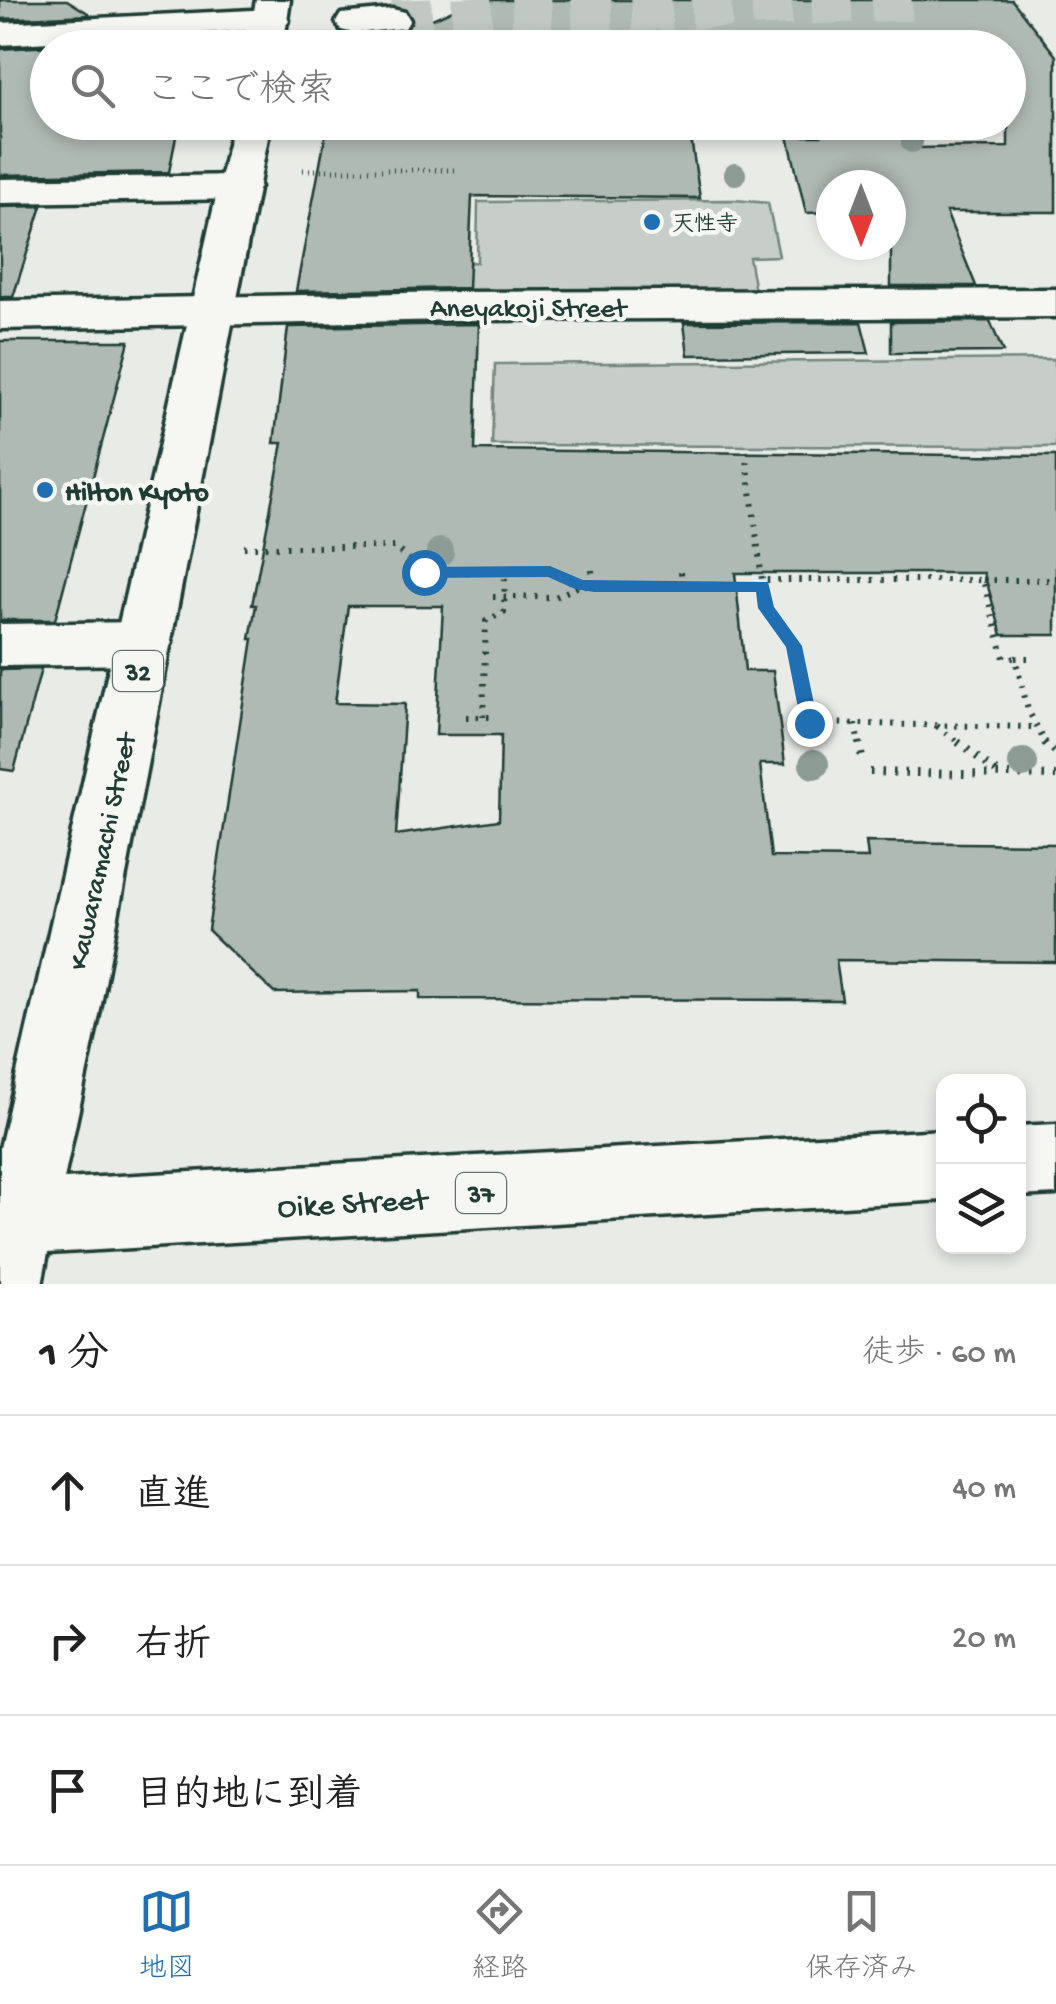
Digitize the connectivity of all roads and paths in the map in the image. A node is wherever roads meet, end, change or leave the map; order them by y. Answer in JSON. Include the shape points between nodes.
{"nodes":[{"id":1,"x":392,"y":20,"type":"tunnel mouth"},
{"id":2,"x":270,"y":22,"type":"edge"},
{"id":3,"x":354,"y":22,"type":"dead end"},
{"id":4,"x":90,"y":30,"type":"edge"},
{"id":5,"x":30,"y":33,"type":"edge"},
{"id":6,"x":0,"y":34,"type":"edge"},
{"id":7,"x":249,"y":140,"type":"edge"},
{"id":8,"x":303,"y":170,"type":"dead end"},
{"id":9,"x":454,"y":170,"type":"dead end"},
{"id":10,"x":240,"y":187,"type":"junction"},
{"id":11,"x":0,"y":191,"type":"edge"},
{"id":12,"x":1056,"y":304,"type":"edge"},
{"id":13,"x":214,"y":311,"type":"junction"},
{"id":14,"x":0,"y":315,"type":"edge"},
{"id":15,"x":746,"y":451,"type":"dead end"},
{"id":16,"x":244,"y":547,"type":"dead end"},
{"id":17,"x":592,"y":570,"type":"dead end"},
{"id":18,"x":505,"y":572,"type":"junction"},
{"id":19,"x":681,"y":572,"type":"dead end"},
{"id":20,"x":984,"y":580,"type":"junction"},
{"id":21,"x":1056,"y":580,"type":"edge"},
{"id":22,"x":763,"y":583,"type":"junction"},
{"id":23,"x":581,"y":585,"type":"junction"},
{"id":24,"x":594,"y":586,"type":"junction"},
{"id":25,"x":682,"y":586,"type":"junction"},
{"id":26,"x":493,"y":598,"type":"dead end"},
{"id":27,"x":504,"y":598,"type":"junction"},
{"id":28,"x":144,"y":644,"type":"junction"},
{"id":29,"x":0,"y":645,"type":"edge"},
{"id":30,"x":1015,"y":658,"type":"junction"},
{"id":31,"x":1031,"y":658,"type":"dead end"},
{"id":32,"x":466,"y":717,"type":"dead end"},
{"id":33,"x":855,"y":724,"type":"junction"},
{"id":34,"x":936,"y":725,"type":"junction"},
{"id":35,"x":1034,"y":727,"type":"junction"},
{"id":36,"x":1056,"y":752,"type":"edge"},
{"id":37,"x":863,"y":763,"type":"dead end"},
{"id":38,"x":870,"y":772,"type":"dead end"},
{"id":39,"x":1000,"y":774,"type":"junction"},
{"id":40,"x":1056,"y":776,"type":"edge"},
{"id":41,"x":1056,"y":1158,"type":"edge"},
{"id":42,"x":1026,"y":1160,"type":"edge"},
{"id":43,"x":936,"y":1166,"type":"edge"},
{"id":44,"x":8,"y":1241,"type":"edge"}],
"edges":[{"from":1,"to":3,"type":"main road"},
{"from":2,"to":4,"type":"main road"},
{"from":5,"to":6,"type":"main road"},
{"from":7,"to":10,"type":"main road","name":"Kawaramachi Street","number":"32"},
{"from":8,"to":9,"type":"path"},
{"from":10,"to":11,"type":"main road"},
{"from":10,"to":13,"type":"main road","name":"Kawaramachi Street","number":"32"},
{"from":12,"to":13,"type":"main road","name":"Aneyakoji Street"},
{"from":13,"to":14,"type":"main road","name":"Aneyakoji Street"},
{"from":13,"to":28,"type":"main road","name":"Kawaramachi Street","number":"32"},
{"from":15,"to":22,"type":"path"},
{"from":16,"to":18,"type":"path","via":[[394,547],[424,572]]},
{"from":17,"to":24,"type":"path"},
{"from":18,"to":23,"type":"path","via":[[550,572]]},
{"from":18,"to":27,"type":"path"},
{"from":19,"to":25,"type":"path"},
{"from":20,"to":21,"type":"path"},
{"from":20,"to":22,"type":"path"},
{"from":20,"to":30,"type":"path","via":[[1004,658]]},
{"from":22,"to":25,"type":"path"},
{"from":22,"to":33,"type":"path","via":[[766,608],[794,646],[809,723]]},
{"from":23,"to":24,"type":"path"},
{"from":23,"to":27,"type":"path","via":[[554,598]]},
{"from":24,"to":25,"type":"path"},
{"from":26,"to":27,"type":"path"},
{"from":27,"to":32,"type":"path","via":[[504,612],[486,622],[487,717]]},
{"from":28,"to":29,"type":"main road"},
{"from":28,"to":44,"type":"main road","name":"Kawaramachi Street","number":"32"},
{"from":30,"to":31,"type":"path"},
{"from":30,"to":35,"type":"path"},
{"from":33,"to":34,"type":"path"},
{"from":33,"to":37,"type":"path"},
{"from":34,"to":35,"type":"path"},
{"from":34,"to":39,"type":"path"},
{"from":35,"to":36,"type":"path","via":[[1044,746]]},
{"from":38,"to":39,"type":"path"},
{"from":39,"to":40,"type":"path"},
{"from":41,"to":42,"type":"main road"},
{"from":43,"to":44,"type":"main road","name":"Oike Street","number":"37"}]}
